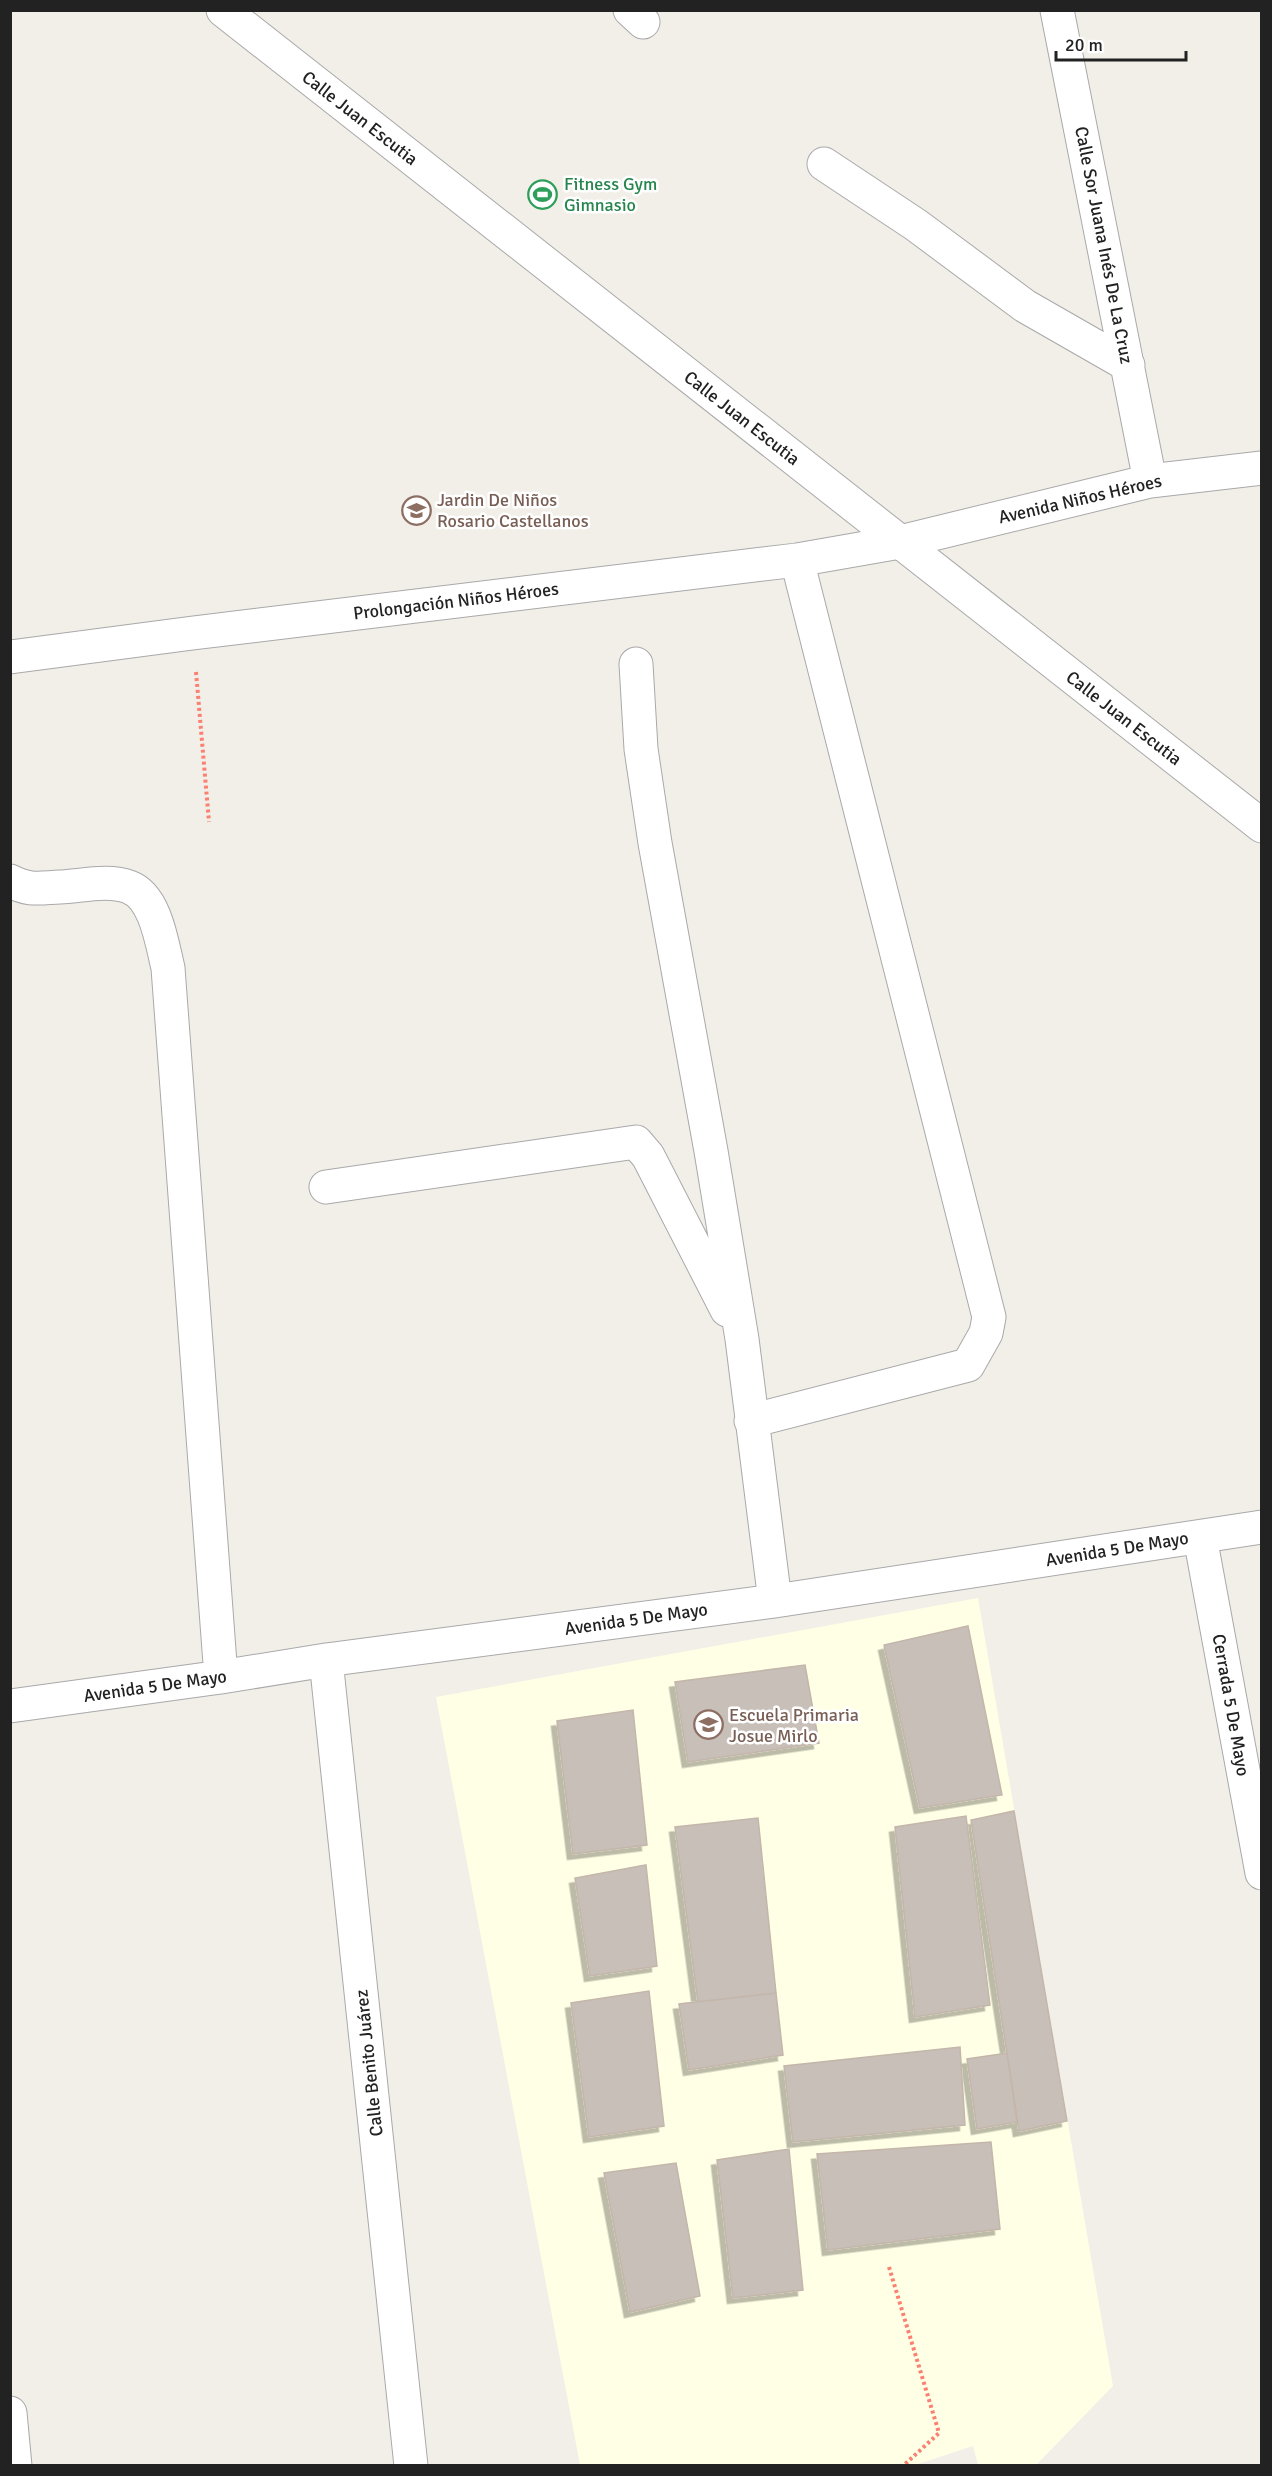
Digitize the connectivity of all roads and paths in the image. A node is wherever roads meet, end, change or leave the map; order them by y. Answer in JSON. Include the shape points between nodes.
{"nodes":[{"id":1,"x":223,"y":10,"type":"edge"},
{"id":2,"x":1057,"y":10,"type":"edge"},
{"id":3,"x":824,"y":164,"type":"dead end"},
{"id":4,"x":1128,"y":365,"type":"junction"},
{"id":5,"x":1262,"y":468,"type":"edge"},
{"id":6,"x":1150,"y":481,"type":"junction"},
{"id":7,"x":900,"y":542,"type":"junction"},
{"id":8,"x":797,"y":560,"type":"junction"},
{"id":9,"x":193,"y":633,"type":"junction"},
{"id":10,"x":10,"y":657,"type":"edge"},
{"id":11,"x":636,"y":664,"type":"dead end"},
{"id":12,"x":209,"y":822,"type":"dead end"},
{"id":13,"x":1262,"y":826,"type":"edge"},
{"id":14,"x":10,"y":881,"type":"edge"},
{"id":15,"x":326,"y":1187,"type":"dead end"},
{"id":16,"x":742,"y":1339,"type":"junction"},
{"id":17,"x":751,"y":1421,"type":"junction"},
{"id":18,"x":1262,"y":1527,"type":"edge"},
{"id":19,"x":1200,"y":1537,"type":"junction"},
{"id":20,"x":775,"y":1601,"type":"junction"},
{"id":21,"x":326,"y":1660,"type":"junction"},
{"id":22,"x":221,"y":1677,"type":"junction"},
{"id":23,"x":10,"y":1706,"type":"edge"},
{"id":24,"x":1262,"y":1873,"type":"edge"},
{"id":25,"x":889,"y":2266,"type":"dead end"},
{"id":26,"x":10,"y":2413,"type":"edge"},
{"id":27,"x":15,"y":2466,"type":"edge"},
{"id":28,"x":411,"y":2466,"type":"edge"},
{"id":29,"x":903,"y":2466,"type":"edge"}],
"edges":[{"from":1,"to":7,"type":"street","name":"Calle Juan Escutia"},
{"from":2,"to":4,"type":"street","name":"Calle Sor Juana Inés De La Cruz"},
{"from":3,"to":4,"type":"street","via":[[916,225],[1025,306]]},
{"from":4,"to":6,"type":"street","name":"Calle Sor Juana Inés De La Cruz"},
{"from":5,"to":6,"type":"street","name":"Avenida Niños Héroes"},
{"from":6,"to":7,"type":"street","name":"Avenida Niños Héroes"},
{"from":7,"to":8,"type":"street","name":"Prolongación Niños Héroes"},
{"from":7,"to":13,"type":"street","name":"Calle Juan Escutia"},
{"from":8,"to":9,"type":"street","name":"Prolongación Niños Héroes"},
{"from":8,"to":17,"type":"street","via":[[989,1317],[986,1333],[968,1365]]},
{"from":9,"to":10,"type":"street","name":"Prolongación Niños Héroes"},
{"from":9,"to":12,"type":"path"},
{"from":11,"to":16,"type":"street","via":[[641,749],[655,843]]},
{"from":14,"to":22,"type":"street","via":[[27,889],[112,884],[130,887],[143,898],[156,919],[168,968]]},
{"from":15,"to":16,"type":"street","via":[[636,1142],[648,1156]]},
{"from":16,"to":17,"type":"street"},
{"from":17,"to":20,"type":"street"},
{"from":18,"to":19,"type":"street","name":"Avenida 5 De Mayo"},
{"from":19,"to":20,"type":"street","name":"Avenida 5 De Mayo"},
{"from":19,"to":24,"type":"street","name":"Cerrada 5 De Mayo"},
{"from":20,"to":21,"type":"street","name":"Avenida 5 De Mayo"},
{"from":21,"to":22,"type":"street","name":"Avenida 5 De Mayo"},
{"from":21,"to":28,"type":"street","name":"Calle Benito Juárez"},
{"from":22,"to":23,"type":"street","name":"Avenida 5 De Mayo"},
{"from":25,"to":29,"type":"path","via":[[939,2433]]},
{"from":26,"to":27,"type":"street"}]}
